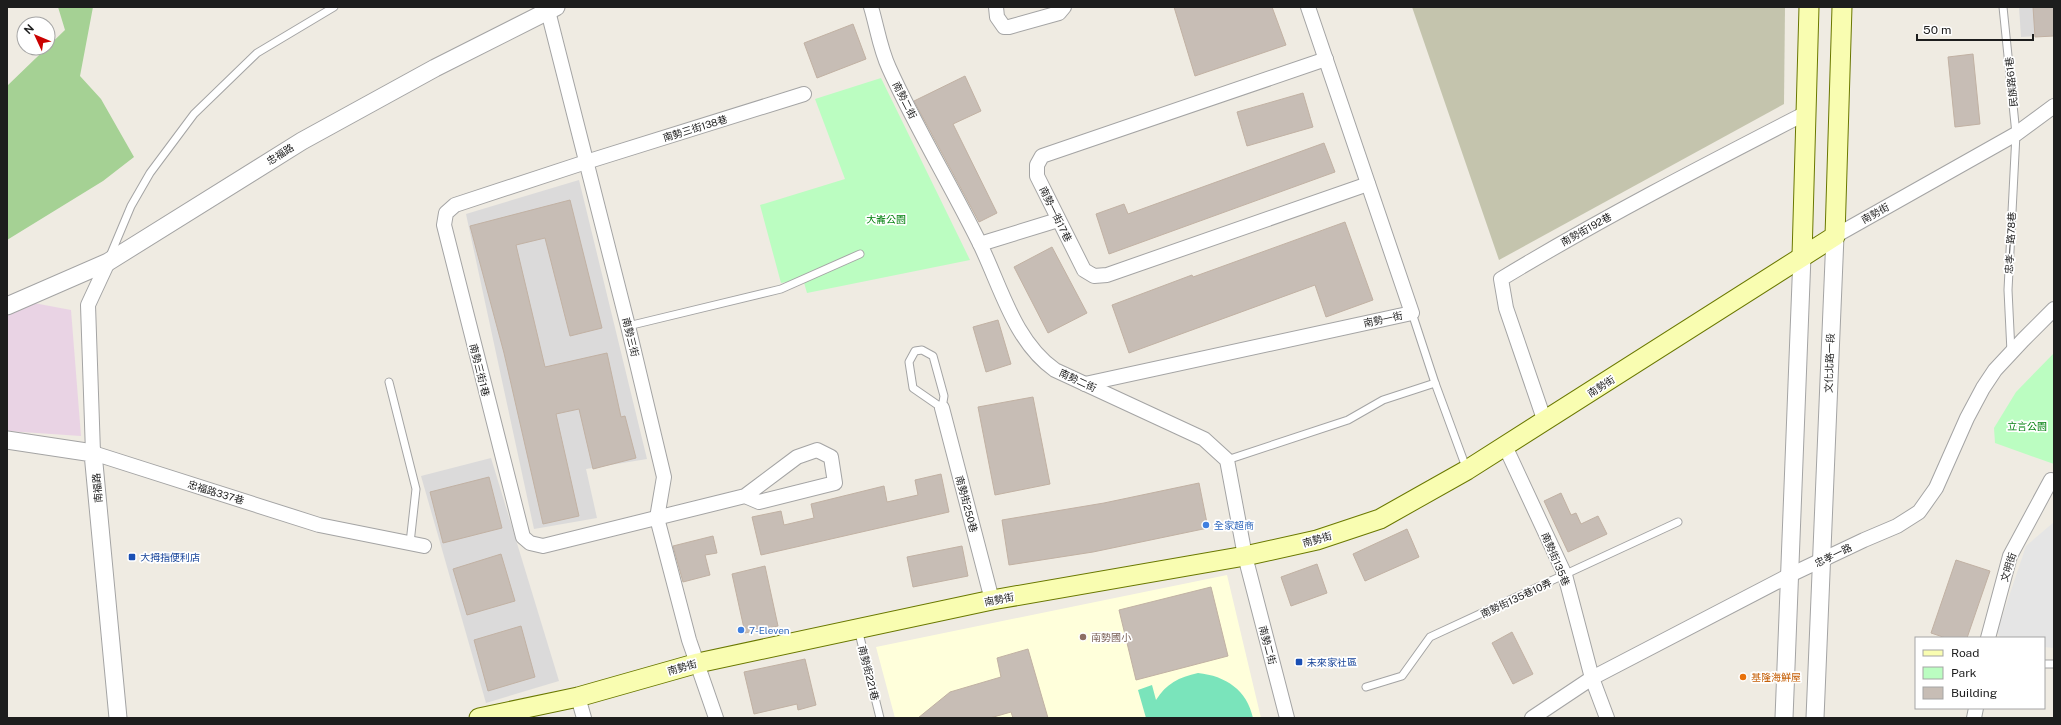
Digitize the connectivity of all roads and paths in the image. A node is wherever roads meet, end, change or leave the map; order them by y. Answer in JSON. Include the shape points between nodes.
{"nodes":[{"id":1,"x":334,"y":7,"type":"edge"},
{"id":2,"x":871,"y":7,"type":"edge"},
{"id":3,"x":996,"y":7,"type":"edge"},
{"id":4,"x":1064,"y":7,"type":"edge"},
{"id":5,"x":1308,"y":7,"type":"edge"},
{"id":6,"x":1808,"y":7,"type":"edge"},
{"id":7,"x":1842,"y":7,"type":"edge"},
{"id":8,"x":2003,"y":7,"type":"edge"},
{"id":9,"x":552,"y":9,"type":"edge"},
{"id":10,"x":1326,"y":59,"type":"junction"},
{"id":11,"x":804,"y":94,"type":"dead end"},
{"id":12,"x":2054,"y":106,"type":"edge"},
{"id":13,"x":1806,"y":113,"type":"junction"},
{"id":14,"x":2016,"y":134,"type":"junction"},
{"id":15,"x":586,"y":162,"type":"junction"},
{"id":16,"x":1368,"y":184,"type":"junction"},
{"id":17,"x":1058,"y":220,"type":"junction"},
{"id":18,"x":1834,"y":236,"type":"junction"},
{"id":19,"x":980,"y":244,"type":"junction"},
{"id":20,"x":860,"y":254,"type":"dead end"},
{"id":21,"x":1802,"y":256,"type":"junction"},
{"id":22,"x":108,"y":262,"type":"junction"},
{"id":23,"x":7,"y":306,"type":"edge"},
{"id":24,"x":2054,"y":309,"type":"edge"},
{"id":25,"x":1412,"y":313,"type":"junction"},
{"id":26,"x":628,"y":326,"type":"junction"},
{"id":27,"x":2011,"y":353,"type":"junction"},
{"id":28,"x":389,"y":382,"type":"dead end"},
{"id":29,"x":1434,"y":383,"type":"junction"},
{"id":30,"x":1085,"y":384,"type":"junction"},
{"id":31,"x":942,"y":408,"type":"junction"},
{"id":32,"x":1545,"y":422,"type":"junction"},
{"id":33,"x":7,"y":440,"type":"edge"},
{"id":34,"x":1505,"y":446,"type":"junction"},
{"id":35,"x":93,"y":453,"type":"junction"},
{"id":36,"x":1227,"y":460,"type":"junction"},
{"id":37,"x":1467,"y":470,"type":"junction"},
{"id":38,"x":2051,"y":480,"type":"dead end"},
{"id":39,"x":745,"y":496,"type":"junction"},
{"id":40,"x":657,"y":518,"type":"junction"},
{"id":41,"x":1678,"y":522,"type":"dead end"},
{"id":42,"x":410,"y":543,"type":"junction"},
{"id":43,"x":424,"y":546,"type":"dead end"},
{"id":44,"x":1245,"y":556,"type":"junction"},
{"id":45,"x":1821,"y":561,"type":"junction"},
{"id":46,"x":1565,"y":575,"type":"junction"},
{"id":47,"x":1790,"y":575,"type":"junction"},
{"id":48,"x":992,"y":600,"type":"junction"},
{"id":49,"x":858,"y":629,"type":"junction"},
{"id":50,"x":1988,"y":637,"type":"edge"},
{"id":51,"x":698,"y":663,"type":"junction"},
{"id":52,"x":1592,"y":678,"type":"junction"},
{"id":53,"x":1366,"y":687,"type":"dead end"},
{"id":54,"x":578,"y":697,"type":"junction"},
{"id":55,"x":118,"y":718,"type":"edge"},
{"id":56,"x":479,"y":718,"type":"edge"},
{"id":57,"x":584,"y":718,"type":"edge"},
{"id":58,"x":716,"y":718,"type":"edge"},
{"id":59,"x":880,"y":718,"type":"edge"},
{"id":60,"x":1286,"y":718,"type":"edge"},
{"id":61,"x":1532,"y":718,"type":"edge"},
{"id":62,"x":1607,"y":718,"type":"edge"},
{"id":63,"x":1784,"y":718,"type":"edge"},
{"id":64,"x":1815,"y":718,"type":"edge"}],
"edges":[{"from":1,"to":22,"type":"lane","via":[[257,53],[194,114],[150,173],[131,206]]},
{"from":2,"to":19,"type":"street","name":"南勢二街","via":[[888,67]]},
{"from":3,"to":4,"type":"street","via":[[997,17],[1004,27],[1059,13]]},
{"from":5,"to":10,"type":"street","name":"南勢一街"},
{"from":6,"to":13,"type":"main road"},
{"from":7,"to":18,"type":"main road","name":"文化北路一段"},
{"from":8,"to":14,"type":"lane","name":"民族路61巷"},
{"from":9,"to":15,"type":"street","name":"南勢三街"},
{"from":9,"to":22,"type":"street","name":"忠福路","via":[[435,68],[302,140]]},
{"from":10,"to":16,"type":"street","name":"南勢一街"},
{"from":10,"to":17,"type":"street","name":"南勢一街17巷","via":[[1042,156],[1037,165],[1037,176]]},
{"from":11,"to":15,"type":"street","name":"南勢三街138巷"},
{"from":12,"to":14,"type":"street","name":"南勢街"},
{"from":13,"to":21,"type":"main road"},
{"from":13,"to":32,"type":"street","name":"南勢街192巷","via":[[1670,183],[1501,279],[1506,308]]},
{"from":14,"to":18,"type":"street","name":"南勢街"},
{"from":14,"to":27,"type":"lane","name":"忠孝一路78巷","via":[[2008,290]]},
{"from":15,"to":26,"type":"street","name":"南勢三街"},
{"from":15,"to":40,"type":"street","name":"南勢三街1巷","via":[[455,205],[446,213],[444,225],[523,537],[530,543],[543,546]]},
{"from":16,"to":17,"type":"street","name":"南勢一街17巷","via":[[1107,275],[1094,276],[1084,270]]},
{"from":16,"to":25,"type":"street","name":"南勢一街"},
{"from":17,"to":19,"type":"street"},
{"from":18,"to":21,"type":"main road","name":"南勢街"},
{"from":18,"to":45,"type":"street","name":"文化北路一段"},
{"from":19,"to":30,"type":"street","name":"南勢二街","via":[[1012,315],[1032,349],[1041,360],[1055,370]]},
{"from":20,"to":26,"type":"lane","via":[[781,289]]},
{"from":21,"to":32,"type":"main road","name":"南勢街"},
{"from":21,"to":47,"type":"street"},
{"from":22,"to":23,"type":"street","name":"忠福路"},
{"from":22,"to":35,"type":"street","name":"南福路","via":[[88,305]]},
{"from":24,"to":27,"type":"street","name":"忠孝一路"},
{"from":25,"to":29,"type":"lane"},
{"from":25,"to":30,"type":"street","name":"南勢一街"},
{"from":26,"to":40,"type":"street","name":"南勢三街","via":[[664,477]]},
{"from":27,"to":45,"type":"street","name":"忠孝一路","via":[[1983,388],[1966,418],[1936,488],[1919,512],[1897,526]]},
{"from":28,"to":42,"type":"lane","via":[[416,489]]},
{"from":29,"to":36,"type":"lane","via":[[1383,400],[1348,420]]},
{"from":29,"to":37,"type":"lane"},
{"from":30,"to":36,"type":"street","name":"南勢二街","via":[[1204,439]]},
{"from":31,"to":31,"type":"lane","via":[[944,396],[933,356],[922,350],[915,351],[909,362],[913,388]]},
{"from":31,"to":48,"type":"street","name":"南勢街250巷"},
{"from":32,"to":34,"type":"main road","name":"南勢街"},
{"from":33,"to":35,"type":"street","name":"忠福路337巷"},
{"from":34,"to":37,"type":"main road","name":"南勢街"},
{"from":34,"to":46,"type":"street","name":"南勢街135巷"},
{"from":35,"to":42,"type":"street","name":"忠福路337巷","via":[[319,525]]},
{"from":35,"to":55,"type":"street","name":"南福路"},
{"from":36,"to":44,"type":"street","name":"南勢二街"},
{"from":37,"to":44,"type":"main road","name":"南勢街","via":[[1380,519],[1317,540]]},
{"from":38,"to":50,"type":"street","name":"文明街","via":[[2010,556]]},
{"from":39,"to":39,"type":"street","via":[[798,457],[817,450],[831,457],[835,483],[759,502]]},
{"from":39,"to":40,"type":"street"},
{"from":40,"to":51,"type":"street","name":"南勢三街","via":[[689,640]]},
{"from":41,"to":46,"type":"lane","name":"南勢街135巷10弄"},
{"from":42,"to":43,"type":"street","name":"忠福路337巷"},
{"from":44,"to":48,"type":"main road","name":"南勢街"},
{"from":44,"to":60,"type":"street","name":"南勢二街"},
{"from":45,"to":47,"type":"street","name":"忠孝一路"},
{"from":45,"to":64,"type":"street","name":"文化北路一段"},
{"from":46,"to":52,"type":"street","name":"南勢街135巷"},
{"from":46,"to":53,"type":"lane","name":"南勢街135巷10弄","via":[[1430,637],[1402,676]]},
{"from":47,"to":52,"type":"street","name":"忠孝一路"},
{"from":47,"to":63,"type":"street"},
{"from":48,"to":49,"type":"main road","name":"南勢街"},
{"from":49,"to":51,"type":"main road","name":"南勢街"},
{"from":49,"to":59,"type":"lane","name":"南勢街221巷"},
{"from":51,"to":54,"type":"main road","name":"南勢街"},
{"from":51,"to":58,"type":"street","name":"南勢三街"},
{"from":52,"to":61,"type":"street","name":"忠孝一路"},
{"from":52,"to":62,"type":"street","name":"南勢街135巷"},
{"from":54,"to":56,"type":"main road","name":"南勢街"},
{"from":54,"to":57,"type":"street"}]}
